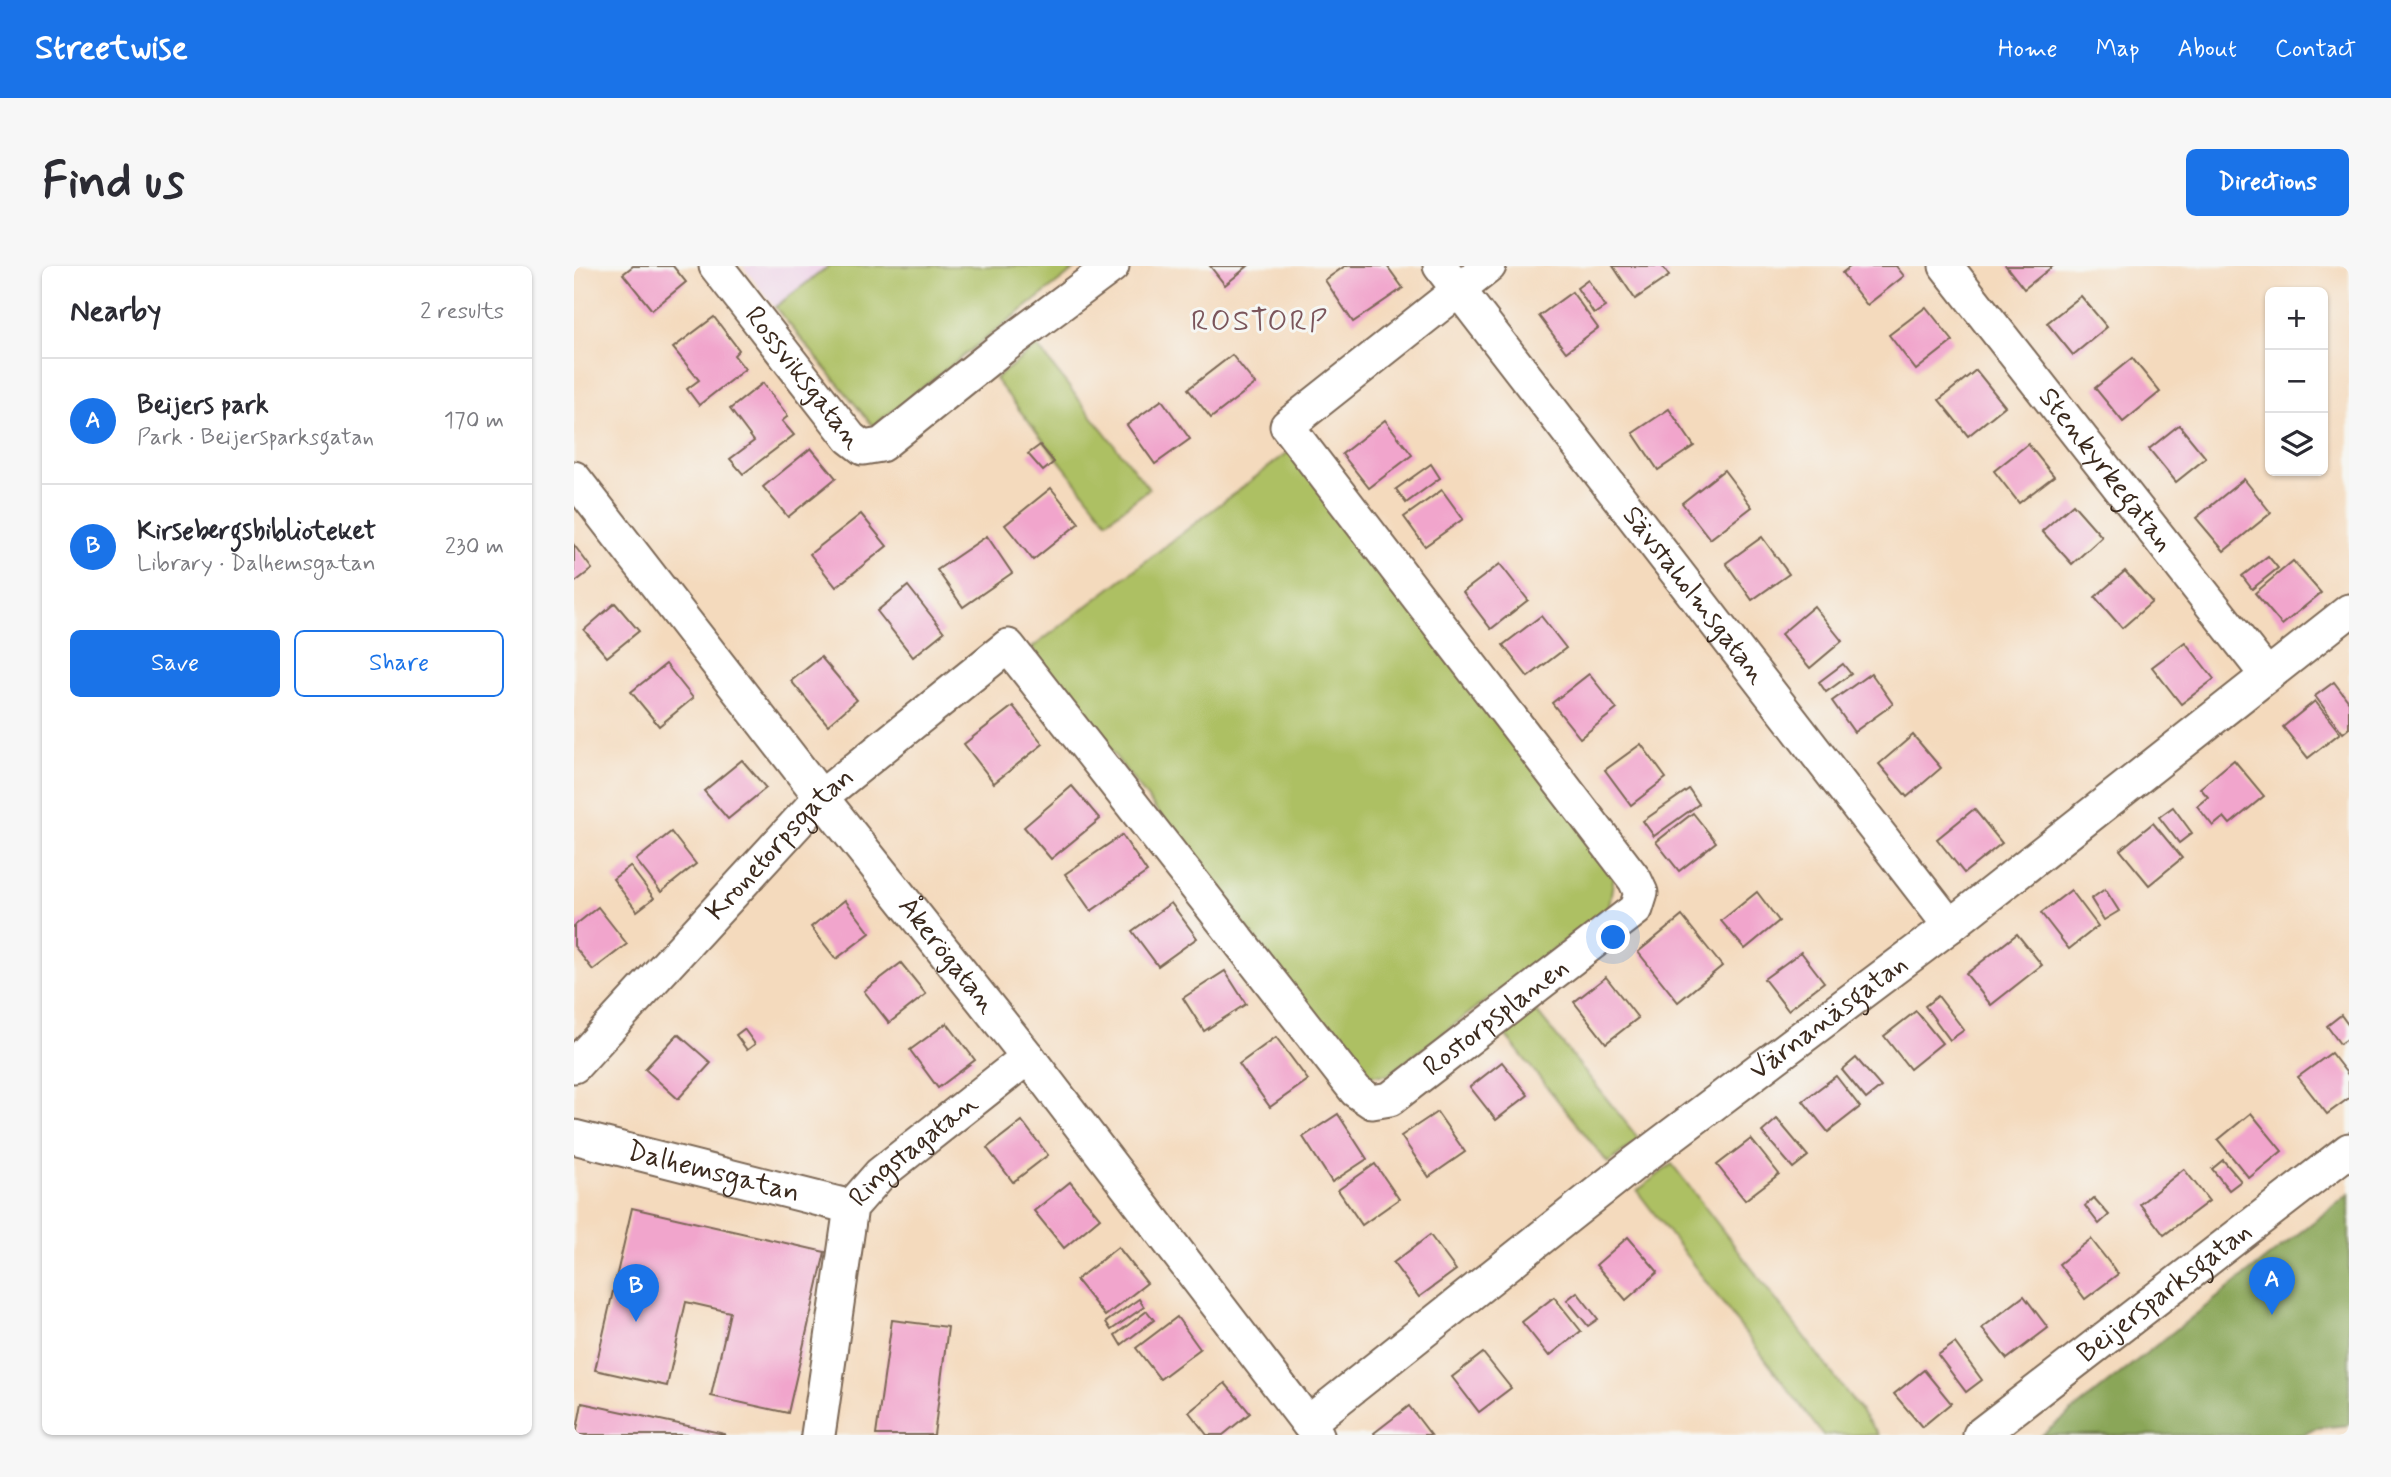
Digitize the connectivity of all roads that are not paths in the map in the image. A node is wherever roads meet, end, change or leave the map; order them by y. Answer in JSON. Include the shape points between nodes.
{"nodes":[{"id":1,"x":716,"y":266,"type":"edge"},
{"id":2,"x":1112,"y":266,"type":"edge"},
{"id":3,"x":1489,"y":266,"type":"edge"},
{"id":4,"x":1946,"y":266,"type":"edge"},
{"id":5,"x":1449,"y":277,"type":"edge"},
{"id":6,"x":574,"y":478,"type":"edge"},
{"id":7,"x":2349,"y":611,"type":"edge"},
{"id":8,"x":1008,"y":646,"type":"joint"},
{"id":9,"x":2266,"y":674,"type":"junction"},
{"id":10,"x":821,"y":797,"type":"junction"},
{"id":11,"x":1950,"y":926,"type":"junction"},
{"id":12,"x":1028,"y":1057,"type":"junction"},
{"id":13,"x":574,"y":1066,"type":"edge"},
{"id":14,"x":574,"y":1137,"type":"edge"},
{"id":15,"x":2349,"y":1150,"type":"edge"},
{"id":16,"x":851,"y":1207,"type":"junction"},
{"id":17,"x":1312,"y":1429,"type":"edge"},
{"id":18,"x":818,"y":1435,"type":"edge"},
{"id":19,"x":1980,"y":1435,"type":"edge"}],
"edges":[{"from":1,"to":2,"type":"street","name":"Rossviksgatan","via":[[850,438],[863,448],[881,445]]},
{"from":3,"to":5,"type":"street"},
{"from":4,"to":9,"type":"street","name":"Stenkyrkegatan"},
{"from":5,"to":8,"type":"street","name":"Rostorpsplanen","via":[[1287,426],[1635,880],[1642,893],[1636,909],[1390,1098],[1372,1102],[1356,1091]]},
{"from":5,"to":11,"type":"street","name":"Sävstaholmsgatan"},
{"from":6,"to":10,"type":"street","name":"Åkerögatan"},
{"from":7,"to":9,"type":"street","name":"Värnanäsgatan"},
{"from":8,"to":10,"type":"street","name":"Kronetorpsgatan"},
{"from":9,"to":11,"type":"street","name":"Värnanäsgatan"},
{"from":10,"to":12,"type":"street","name":"Åkerögatan"},
{"from":10,"to":13,"type":"street","name":"Kronetorpsgatan"},
{"from":11,"to":17,"type":"street","name":"Värnanäsgatan","via":[[1635,1163]]},
{"from":12,"to":16,"type":"street","name":"Ringstagatan","via":[[880,1174]]},
{"from":12,"to":17,"type":"street","name":"Åkerögatan"},
{"from":14,"to":16,"type":"street","name":"Dalhemsgatan"},
{"from":15,"to":19,"type":"street","name":"Beijersparksgatan"},
{"from":16,"to":18,"type":"street","name":"Ringstagatan"}]}
